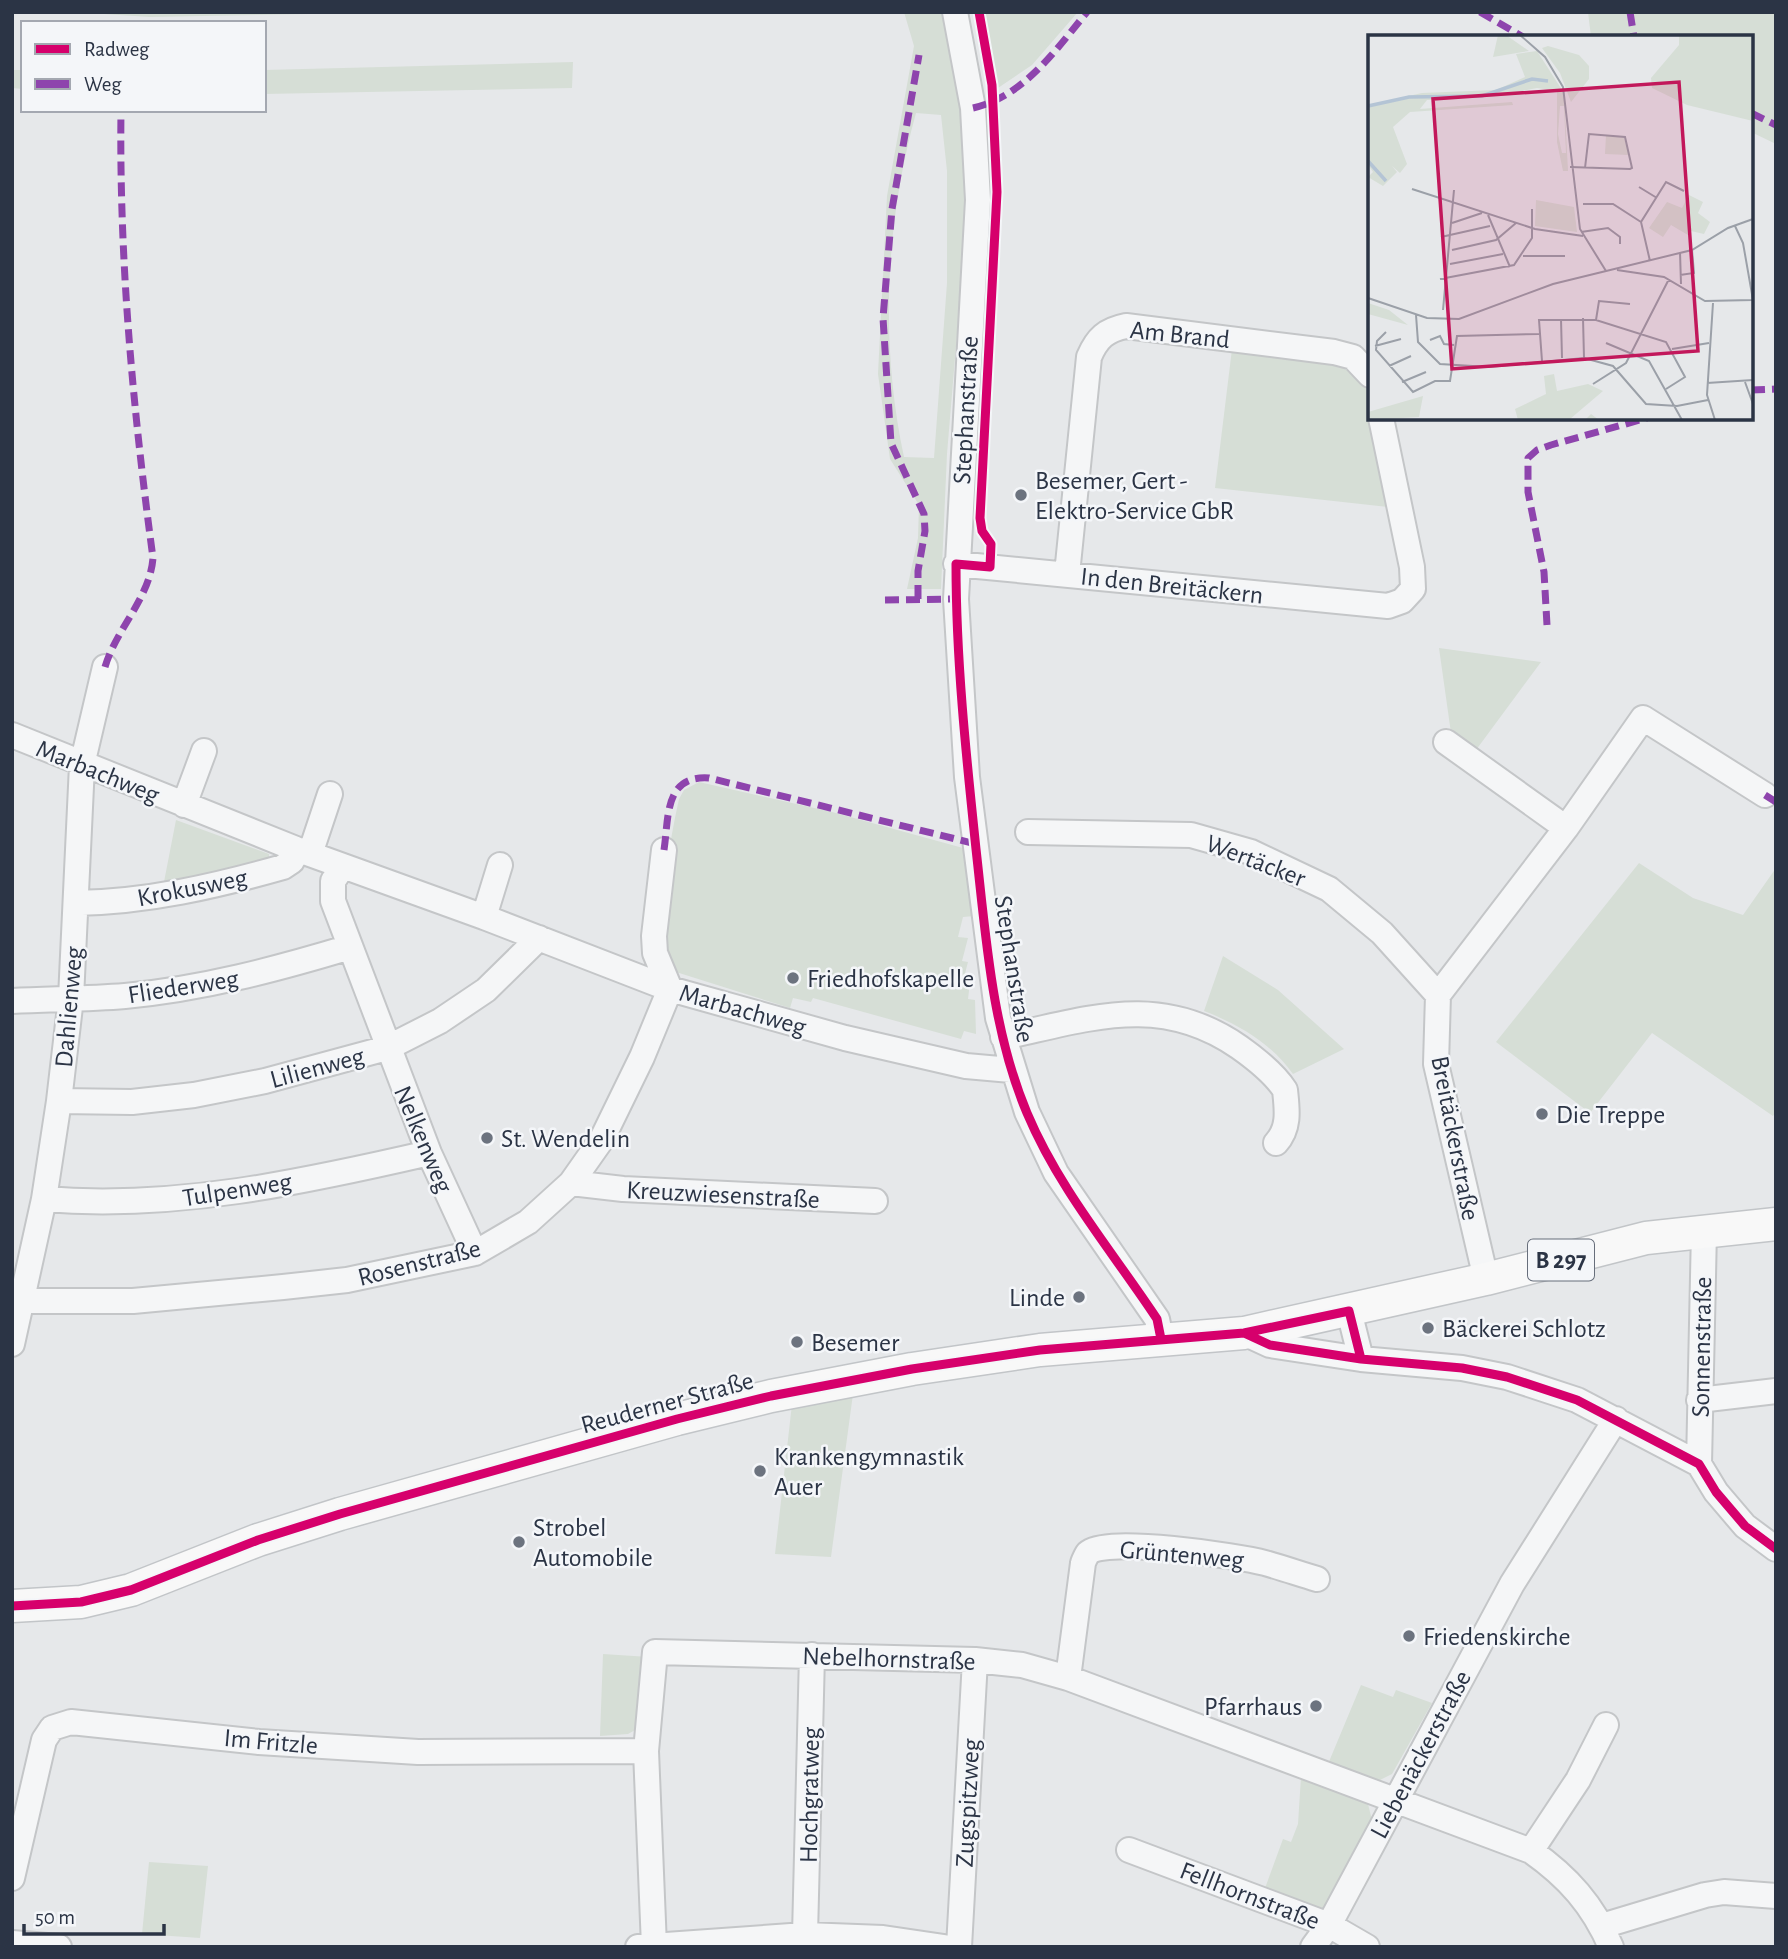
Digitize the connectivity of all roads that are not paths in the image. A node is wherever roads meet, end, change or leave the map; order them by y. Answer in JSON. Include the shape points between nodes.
{"nodes":[{"id":1,"x":956,"y":12,"type":"edge"},
{"id":2,"x":1368,"y":372,"type":"edge"},
{"id":3,"x":1381,"y":420,"type":"edge"},
{"id":4,"x":956,"y":564,"type":"junction"},
{"id":5,"x":1067,"y":574,"type":"junction"},
{"id":6,"x":105,"y":667,"type":"dead end"},
{"id":7,"x":12,"y":736,"type":"edge"},
{"id":8,"x":1446,"y":742,"type":"dead end"},
{"id":9,"x":204,"y":751,"type":"dead end"},
{"id":10,"x":82,"y":765,"type":"junction"},
{"id":11,"x":330,"y":794,"type":"dead end"},
{"id":12,"x":1765,"y":795,"type":"dead end"},
{"id":13,"x":184,"y":806,"type":"junction"},
{"id":14,"x":1566,"y":828,"type":"junction"},
{"id":15,"x":1028,"y":832,"type":"dead end"},
{"id":16,"x":664,"y":850,"type":"dead end"},
{"id":17,"x":303,"y":852,"type":"junction"},
{"id":18,"x":500,"y":865,"type":"dead end"},
{"id":19,"x":343,"y":866,"type":"junction"},
{"id":20,"x":76,"y":903,"type":"junction"},
{"id":21,"x":484,"y":916,"type":"junction"},
{"id":22,"x":539,"y":938,"type":"junction"},
{"id":23,"x":350,"y":947,"type":"junction"},
{"id":24,"x":670,"y":989,"type":"junction"},
{"id":25,"x":1438,"y":995,"type":"junction"},
{"id":26,"x":71,"y":998,"type":"junction"},
{"id":27,"x":12,"y":1001,"type":"edge"},
{"id":28,"x":1003,"y":1037,"type":"junction"},
{"id":29,"x":387,"y":1048,"type":"junction"},
{"id":30,"x":1012,"y":1070,"type":"junction"},
{"id":31,"x":59,"y":1101,"type":"junction"},
{"id":32,"x":1276,"y":1143,"type":"dead end"},
{"id":33,"x":429,"y":1153,"type":"junction"},
{"id":34,"x":571,"y":1183,"type":"junction"},
{"id":35,"x":44,"y":1199,"type":"junction"},
{"id":36,"x":875,"y":1201,"type":"dead end"},
{"id":37,"x":1776,"y":1224,"type":"edge"},
{"id":38,"x":1704,"y":1230,"type":"junction"},
{"id":39,"x":475,"y":1253,"type":"junction"},
{"id":40,"x":1486,"y":1279,"type":"junction"},
{"id":41,"x":17,"y":1301,"type":"edge"},
{"id":42,"x":1349,"y":1311,"type":"junction"},
{"id":43,"x":1244,"y":1333,"type":"junction"},
{"id":44,"x":1161,"y":1339,"type":"junction"},
{"id":45,"x":12,"y":1344,"type":"edge"},
{"id":46,"x":1361,"y":1359,"type":"junction"},
{"id":47,"x":1776,"y":1391,"type":"edge"},
{"id":48,"x":1699,"y":1401,"type":"junction"},
{"id":49,"x":1616,"y":1419,"type":"junction"},
{"id":50,"x":1699,"y":1464,"type":"junction"},
{"id":51,"x":1776,"y":1549,"type":"edge"},
{"id":52,"x":1317,"y":1580,"type":"dead end"},
{"id":53,"x":12,"y":1606,"type":"edge"},
{"id":54,"x":812,"y":1655,"type":"junction"},
{"id":55,"x":975,"y":1660,"type":"junction"},
{"id":56,"x":1068,"y":1678,"type":"junction"},
{"id":57,"x":1606,"y":1725,"type":"dead end"},
{"id":58,"x":646,"y":1751,"type":"junction"},
{"id":59,"x":21,"y":1789,"type":"edge"},
{"id":60,"x":1393,"y":1801,"type":"junction"},
{"id":61,"x":1129,"y":1850,"type":"dead end"},
{"id":62,"x":1531,"y":1851,"type":"junction"},
{"id":63,"x":12,"y":1878,"type":"edge"},
{"id":64,"x":1776,"y":1896,"type":"edge"},
{"id":65,"x":1329,"y":1925,"type":"junction"},
{"id":66,"x":805,"y":1935,"type":"junction"},
{"id":67,"x":1607,"y":1936,"type":"edge"},
{"id":68,"x":12,"y":1943,"type":"edge"},
{"id":69,"x":646,"y":1946,"type":"edge"},
{"id":70,"x":59,"y":1947,"type":"edge"},
{"id":71,"x":944,"y":1947,"type":"edge"},
{"id":72,"x":958,"y":1947,"type":"edge"},
{"id":73,"x":1313,"y":1947,"type":"edge"},
{"id":74,"x":1367,"y":1947,"type":"edge"}],
"edges":[{"from":1,"to":4,"type":"street","name":"Stephanstraße","via":[[973,108],[978,200]]},
{"from":2,"to":5,"type":"street","name":"Am Brand","via":[[1353,358],[1334,352],[1126,326],[1108,330],[1089,357]]},
{"from":3,"to":5,"type":"street","name":"In den Breitäckern","via":[[1412,567],[1413,589],[1402,601],[1388,606]]},
{"from":4,"to":5,"type":"street","name":"In den Breitäckern"},
{"from":4,"to":28,"type":"street","name":"Stephanstraße","via":[[967,777],[984,926]]},
{"from":6,"to":10,"type":"street","name":"Dahlienweg"},
{"from":7,"to":10,"type":"street","name":"Marbachweg"},
{"from":8,"to":14,"type":"street"},
{"from":9,"to":13,"type":"street","name":"Marbachweg"},
{"from":10,"to":13,"type":"street","name":"Marbachweg"},
{"from":10,"to":20,"type":"street","name":"Dahlienweg"},
{"from":11,"to":17,"type":"street"},
{"from":12,"to":14,"type":"street","via":[[1643,718]]},
{"from":13,"to":17,"type":"street","name":"Marbachweg"},
{"from":14,"to":25,"type":"street"},
{"from":15,"to":25,"type":"street","name":"Wertäcker","via":[[1191,835],[1251,852],[1329,889],[1382,933]]},
{"from":16,"to":24,"type":"street","via":[[654,936],[655,953]]},
{"from":17,"to":19,"type":"street","name":"Marbachweg"},
{"from":17,"to":20,"type":"street","name":"Krokusweg","via":[[283,867],[217,886],[106,903]]},
{"from":18,"to":21,"type":"street"},
{"from":19,"to":21,"type":"street","name":"Marbachweg"},
{"from":19,"to":23,"type":"street","name":"Nelkenweg","via":[[332,891]]},
{"from":20,"to":26,"type":"street","name":"Dahlienweg"},
{"from":21,"to":22,"type":"street","name":"Marbachweg"},
{"from":22,"to":24,"type":"street","name":"Marbachweg"},
{"from":22,"to":29,"type":"street","name":"Lilienweg","via":[[486,990]]},
{"from":23,"to":26,"type":"street","name":"Fliederweg","via":[[248,976],[125,996]]},
{"from":23,"to":29,"type":"street","name":"Nelkenweg"},
{"from":24,"to":30,"type":"street","name":"Marbachweg","via":[[872,1044],[965,1066]]},
{"from":24,"to":34,"type":"street","name":"Rosenstraße","via":[[602,1139]]},
{"from":25,"to":40,"type":"street","name":"Breitäckerstraße","via":[[1436,1064]]},
{"from":26,"to":27,"type":"street","name":"Fliederweg"},
{"from":26,"to":31,"type":"street","name":"Dahlienweg"},
{"from":28,"to":30,"type":"street","name":"Stephanstraße"},
{"from":28,"to":32,"type":"street","name":"Stephanstraße","via":[[1131,1013],[1198,1024],[1257,1061],[1285,1090],[1286,1123]]},
{"from":29,"to":31,"type":"street","name":"Lilienweg","via":[[194,1095],[132,1102]]},
{"from":29,"to":33,"type":"street","name":"Nelkenweg"},
{"from":30,"to":44,"type":"street","name":"Stephanstraße","via":[[1056,1173],[1157,1319]]},
{"from":31,"to":35,"type":"street","name":"Dahlienweg"},
{"from":33,"to":35,"type":"street","name":"Tulpenweg","via":[[209,1196],[161,1201]]},
{"from":33,"to":39,"type":"street","name":"Nelkenweg"},
{"from":34,"to":36,"type":"street","name":"Kreuzwiesenstraße"},
{"from":34,"to":39,"type":"street","name":"Rosenstraße","via":[[528,1222]]},
{"from":35,"to":41,"type":"street","name":"Dahlienweg"},
{"from":37,"to":38,"type":"main road","name":"Reuderner Straße","number":"B 297"},
{"from":38,"to":40,"type":"main road","name":"Reuderner Straße","number":"B 297","via":[[1646,1238]]},
{"from":38,"to":48,"type":"street","name":"Sonnenstraße"},
{"from":39,"to":41,"type":"street","name":"Rosenstraße","via":[[347,1280],[283,1287],[133,1301]]},
{"from":40,"to":42,"type":"main road","name":"Reuderner Straße","number":"B 297"},
{"from":41,"to":45,"type":"street","name":"Dahlienweg"},
{"from":42,"to":43,"type":"main road","name":"Reuderner Straße","number":"B 297"},
{"from":42,"to":46,"type":"street"},
{"from":43,"to":44,"type":"main road","name":"Reuderner Straße","number":"B 297"},
{"from":43,"to":46,"type":"street","via":[[1270,1345]]},
{"from":44,"to":53,"type":"main road","name":"Reuderner Straße","number":"B 297","via":[[1029,1351],[771,1396],[340,1514],[258,1540],[131,1590],[81,1602]]},
{"from":46,"to":49,"type":"street","via":[[1507,1377],[1577,1400]]},
{"from":47,"to":48,"type":"street"},
{"from":48,"to":50,"type":"street","name":"Sonnenstraße"},
{"from":49,"to":50,"type":"street"},
{"from":49,"to":60,"type":"street","name":"Liebenäckerstraße","via":[[1512,1584]]},
{"from":50,"to":51,"type":"street","via":[[1745,1526]]},
{"from":52,"to":56,"type":"street","name":"Grüntenweg","via":[[1224,1555],[1099,1548],[1087,1553],[1083,1563]]},
{"from":54,"to":55,"type":"street","name":"Nebelhornstraße"},
{"from":54,"to":58,"type":"street","name":"Nebelhornstraße","via":[[655,1652]]},
{"from":54,"to":66,"type":"street","name":"Hochgratweg"},
{"from":55,"to":56,"type":"street","name":"Nebelhornstraße","via":[[1022,1665]]},
{"from":55,"to":72,"type":"street","name":"Zugspitzweg"},
{"from":56,"to":60,"type":"street","name":"Nebelhornstraße"},
{"from":57,"to":62,"type":"street","via":[[1578,1780]]},
{"from":58,"to":59,"type":"street","name":"Im Fritzle","via":[[418,1752],[259,1742],[71,1722],[52,1728]]},
{"from":58,"to":69,"type":"street","name":"Nebelhornstraße"},
{"from":59,"to":63,"type":"street","name":"Im Fritzle"},
{"from":60,"to":62,"type":"street","name":"Nebelhornstraße"},
{"from":60,"to":65,"type":"street","name":"Liebenäckerstraße"},
{"from":61,"to":65,"type":"street","name":"Fellhornstraße"},
{"from":62,"to":67,"type":"street","name":"Nebelhornstraße","via":[[1561,1871],[1589,1904]]},
{"from":64,"to":67,"type":"street","via":[[1705,1895]]},
{"from":65,"to":73,"type":"street","name":"Liebenäckerstraße"},
{"from":65,"to":74,"type":"street","name":"Fellhornstraße"},
{"from":66,"to":69,"type":"street"},
{"from":66,"to":71,"type":"street","via":[[883,1938]]},
{"from":68,"to":70,"type":"street"}]}
